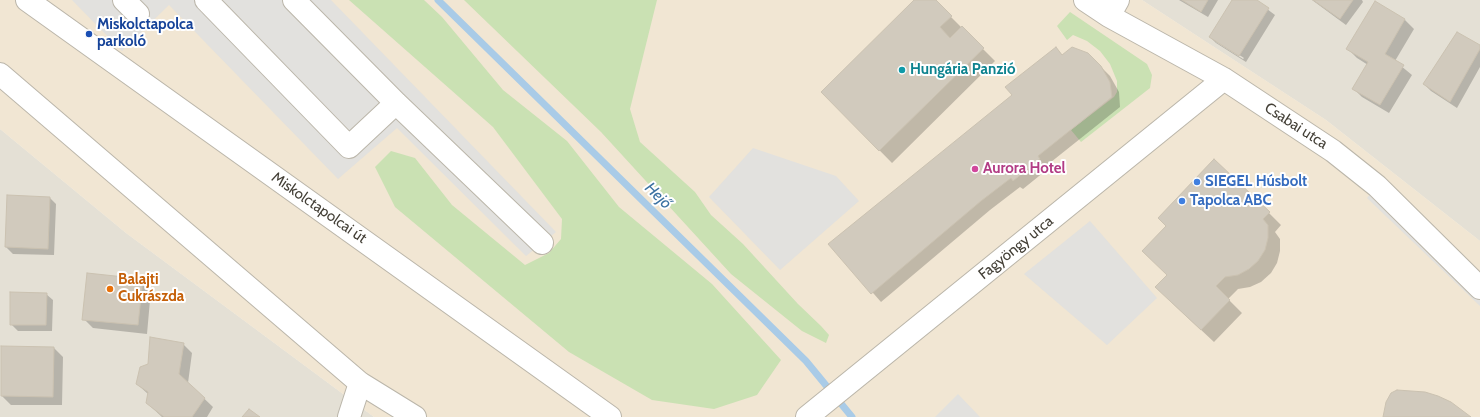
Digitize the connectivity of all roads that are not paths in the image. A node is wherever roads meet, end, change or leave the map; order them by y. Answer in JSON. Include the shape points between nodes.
{"nodes":[{"id":1,"x":27,"y":0,"type":"edge"},
{"id":2,"x":206,"y":0,"type":"edge"},
{"id":3,"x":294,"y":0,"type":"edge"},
{"id":4,"x":1085,"y":0,"type":"edge"},
{"id":5,"x":1114,"y":8,"type":"edge"},
{"id":6,"x":0,"y":74,"type":"edge"},
{"id":7,"x":1224,"y":79,"type":"junction"},
{"id":8,"x":396,"y":103,"type":"junction"},
{"id":9,"x":542,"y":243,"type":"dead end"},
{"id":10,"x":1480,"y":288,"type":"edge"},
{"id":11,"x":360,"y":383,"type":"junction"},
{"id":12,"x":586,"y":401,"type":"junction"},
{"id":13,"x":350,"y":417,"type":"edge"},
{"id":14,"x":415,"y":417,"type":"edge"},
{"id":15,"x":610,"y":417,"type":"edge"},
{"id":16,"x":626,"y":417,"type":"edge"},
{"id":17,"x":807,"y":417,"type":"edge"}],
"edges":[{"from":1,"to":12,"type":"street","name":"Miskolctapolcai út"},
{"from":2,"to":8,"type":"street","via":[[349,147]]},
{"from":3,"to":8,"type":"street"},
{"from":4,"to":5,"type":"street","name":"Csabai utca"},
{"from":5,"to":7,"type":"street","name":"Csabai utca"},
{"from":6,"to":11,"type":"street"},
{"from":7,"to":10,"type":"street","name":"Csabai utca","via":[[1333,151],[1377,186]]},
{"from":7,"to":17,"type":"street","name":"Fagyöngy utca"},
{"from":8,"to":9,"type":"street"},
{"from":11,"to":13,"type":"street"},
{"from":11,"to":14,"type":"street"},
{"from":12,"to":15,"type":"street","name":"Miskolctapolcai út"},
{"from":12,"to":16,"type":"street"}]}
